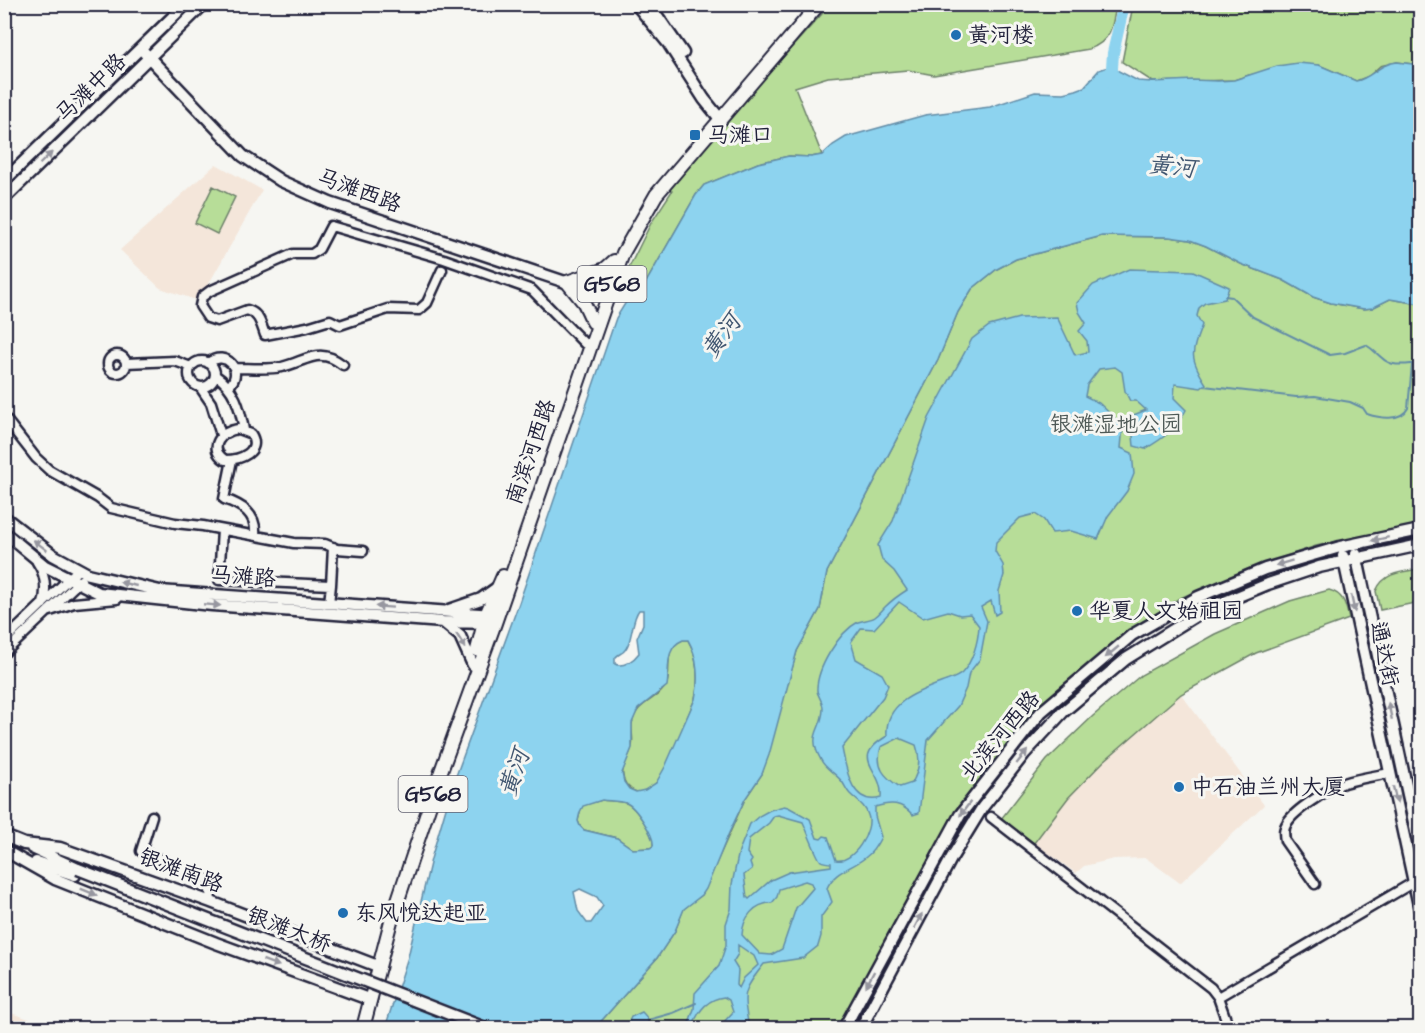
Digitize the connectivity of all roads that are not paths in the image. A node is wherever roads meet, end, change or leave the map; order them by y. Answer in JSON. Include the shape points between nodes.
{"nodes":[{"id":1,"x":186,"y":4,"type":"edge"},
{"id":2,"x":204,"y":4,"type":"edge"},
{"id":3,"x":636,"y":4,"type":"edge"},
{"id":4,"x":649,"y":4,"type":"edge"},
{"id":5,"x":811,"y":4,"type":"edge"},
{"id":6,"x":819,"y":4,"type":"edge"},
{"id":7,"x":141,"y":49,"type":"junction"},
{"id":8,"x":150,"y":57,"type":"junction"},
{"id":9,"x":721,"y":116,"type":"junction"},
{"id":10,"x":4,"y":181,"type":"edge"},
{"id":11,"x":4,"y":199,"type":"edge"},
{"id":12,"x":614,"y":261,"type":"junction"},
{"id":13,"x":442,"y":270,"type":"dead end"},
{"id":14,"x":567,"y":282,"type":"junction"},
{"id":15,"x":605,"y":295,"type":"junction"},
{"id":16,"x":592,"y":321,"type":"junction"},
{"id":17,"x":585,"y":344,"type":"junction"},
{"id":18,"x":126,"y":363,"type":"dead end"},
{"id":19,"x":208,"y":363,"type":"junction"},
{"id":20,"x":343,"y":365,"type":"dead end"},
{"id":21,"x":192,"y":367,"type":"junction"},
{"id":22,"x":235,"y":368,"type":"junction"},
{"id":23,"x":215,"y":375,"type":"junction"},
{"id":24,"x":229,"y":386,"type":"junction"},
{"id":25,"x":200,"y":387,"type":"junction"},
{"id":26,"x":4,"y":417,"type":"edge"},
{"id":27,"x":244,"y":430,"type":"junction"},
{"id":28,"x":221,"y":435,"type":"junction"},
{"id":29,"x":232,"y":460,"type":"junction"},
{"id":30,"x":4,"y":517,"type":"edge"},
{"id":31,"x":222,"y":530,"type":"junction"},
{"id":32,"x":1420,"y":530,"type":"edge"},
{"id":33,"x":4,"y":532,"type":"edge"},
{"id":34,"x":255,"y":535,"type":"junction"},
{"id":35,"x":1354,"y":544,"type":"junction"},
{"id":36,"x":1420,"y":545,"type":"edge"},
{"id":37,"x":333,"y":547,"type":"junction"},
{"id":38,"x":1340,"y":547,"type":"junction"},
{"id":39,"x":363,"y":551,"type":"dead end"},
{"id":40,"x":35,"y":559,"type":"junction"},
{"id":41,"x":1357,"y":559,"type":"junction"},
{"id":42,"x":1344,"y":562,"type":"junction"},
{"id":43,"x":84,"y":571,"type":"junction"},
{"id":44,"x":74,"y":580,"type":"junction"},
{"id":45,"x":331,"y":585,"type":"junction"},
{"id":46,"x":498,"y":587,"type":"junction"},
{"id":47,"x":132,"y":598,"type":"junction"},
{"id":48,"x":329,"y":603,"type":"junction"},
{"id":49,"x":45,"y":609,"type":"junction"},
{"id":50,"x":443,"y":617,"type":"junction"},
{"id":51,"x":491,"y":619,"type":"junction"},
{"id":52,"x":4,"y":641,"type":"edge"},
{"id":53,"x":4,"y":653,"type":"edge"},
{"id":54,"x":473,"y":665,"type":"junction"},
{"id":55,"x":1390,"y":773,"type":"junction"},
{"id":56,"x":152,"y":816,"type":"dead end"},
{"id":57,"x":991,"y":817,"type":"dead end"},
{"id":58,"x":4,"y":836,"type":"edge"},
{"id":59,"x":24,"y":844,"type":"junction"},
{"id":60,"x":4,"y":850,"type":"edge"},
{"id":61,"x":1420,"y":850,"type":"edge"},
{"id":62,"x":18,"y":857,"type":"junction"},
{"id":63,"x":76,"y":872,"type":"junction"},
{"id":64,"x":1414,"y":882,"type":"junction"},
{"id":65,"x":1316,"y":884,"type":"dead end"},
{"id":66,"x":210,"y":902,"type":"junction"},
{"id":67,"x":1420,"y":910,"type":"edge"},
{"id":68,"x":377,"y":966,"type":"junction"},
{"id":69,"x":1218,"y":997,"type":"junction"},
{"id":70,"x":368,"y":999,"type":"junction"},
{"id":71,"x":356,"y":1029,"type":"edge"},
{"id":72,"x":363,"y":1029,"type":"edge"},
{"id":73,"x":468,"y":1029,"type":"edge"},
{"id":74,"x":485,"y":1029,"type":"edge"},
{"id":75,"x":844,"y":1029,"type":"edge"},
{"id":76,"x":861,"y":1029,"type":"edge"},
{"id":77,"x":1229,"y":1029,"type":"edge"}],
"edges":[{"from":1,"to":7,"type":"main road","name":"马滩中路"},
{"from":2,"to":8,"type":"main road","name":"马滩中路"},
{"from":3,"to":9,"type":"main road","via":[[668,43],[704,99]]},
{"from":4,"to":9,"type":"main road"},
{"from":5,"to":9,"type":"highway","name":"南滨河西路","number":"G568"},
{"from":6,"to":9,"type":"highway","name":"南滨河西路","number":"G568"},
{"from":7,"to":8,"type":"main road","name":"马滩西路"},
{"from":7,"to":10,"type":"main road","name":"马滩中路"},
{"from":11,"to":8,"type":"main road","name":"马滩中路","one_way":true},
{"from":8,"to":14,"type":"main road","name":"马滩西路","via":[[243,156],[281,181],[330,203]]},
{"from":9,"to":12,"type":"highway","name":"南滨河西路","number":"G568","via":[[687,147],[651,191]]},
{"from":9,"to":15,"type":"highway","name":"南滨河西路","number":"G568","via":[[656,195]]},
{"from":12,"to":14,"type":"highway","via":[[604,269]]},
{"from":12,"to":15,"type":"highway","name":"南滨河西路","number":"G568"},
{"from":13,"to":17,"type":"street","via":[[427,303],[419,310],[388,309],[340,325],[330,320],[265,335],[251,310],[217,321],[204,315],[200,306],[202,297],[210,291],[293,254],[312,255],[331,226],[532,290]]},
{"from":14,"to":15,"type":"main road","name":"马滩西路"},
{"from":14,"to":16,"type":"highway","via":[[585,303]]},
{"from":15,"to":16,"type":"highway","name":"南滨河西路","number":"G568"},
{"from":15,"to":51,"type":"highway","name":"南滨河西路","number":"G568"},
{"from":16,"to":17,"type":"highway","name":"南滨河西路","number":"G568"},
{"from":17,"to":46,"type":"highway","name":"南滨河西路","number":"G568"},
{"from":18,"to":21,"type":"street","via":[[175,362]]},
{"from":19,"to":21,"type":"street","via":[[201,361]]},
{"from":19,"to":22,"type":"street","via":[[223,358]]},
{"from":19,"to":23,"type":"street"},
{"from":20,"to":22,"type":"street","via":[[320,355],[281,367]]},
{"from":21,"to":25,"type":"street","via":[[189,377]]},
{"from":22,"to":24,"type":"street","via":[[235,378]]},
{"from":23,"to":24,"type":"street"},
{"from":23,"to":25,"type":"street","via":[[210,385]]},
{"from":24,"to":27,"type":"street"},
{"from":25,"to":28,"type":"street","via":[[211,403]]},
{"from":26,"to":31,"type":"street","via":[[49,470],[111,508]]},
{"from":27,"to":28,"type":"street"},
{"from":27,"to":29,"type":"street","via":[[254,437],[253,448],[247,456]]},
{"from":28,"to":29,"type":"street","via":[[216,444],[218,454]]},
{"from":29,"to":34,"type":"street","via":[[224,498],[247,510],[255,524]]},
{"from":43,"to":30,"type":"main road","name":"马滩路","one_way":true,"via":[[53,555]]},
{"from":31,"to":34,"type":"street"},
{"from":31,"to":45,"type":"street","via":[[219,580]]},
{"from":32,"to":35,"type":"main road","name":"北滨河西路","one_way":true},
{"from":33,"to":40,"type":"main road","name":"马滩路"},
{"from":34,"to":37,"type":"street"},
{"from":35,"to":38,"type":"main road","name":"北滨河西路"},
{"from":35,"to":41,"type":"main road","name":"通达街"},
{"from":36,"to":41,"type":"main road","name":"北滨河西路"},
{"from":37,"to":39,"type":"street"},
{"from":37,"to":45,"type":"street"},
{"from":38,"to":42,"type":"main road","name":"通达街"},
{"from":38,"to":75,"type":"main road","name":"北滨河西路","one_way":true,"via":[[1265,569],[1198,597],[1132,635],[1041,712],[960,814]]},
{"from":40,"to":44,"type":"main road","name":"马滩路"},
{"from":40,"to":49,"type":"street","via":[[46,581]]},
{"from":41,"to":42,"type":"main road","name":"北滨河西路"},
{"from":61,"to":41,"type":"main road","name":"通达街","one_way":true},
{"from":42,"to":55,"type":"main road","name":"通达街","one_way":true},
{"from":76,"to":42,"type":"main road","name":"北滨河西路","one_way":true,"via":[[982,808],[1063,712],[1126,658],[1205,610],[1268,584]]},
{"from":43,"to":44,"type":"street"},
{"from":48,"to":43,"type":"main road","name":"马滩路","one_way":true,"via":[[160,591]]},
{"from":44,"to":47,"type":"main road","name":"马滩路","via":[[99,593]]},
{"from":44,"to":49,"type":"street"},
{"from":45,"to":48,"type":"street"},
{"from":46,"to":50,"type":"main road"},
{"from":46,"to":51,"type":"highway","name":"南滨河西路","number":"G568"},
{"from":47,"to":49,"type":"street"},
{"from":47,"to":50,"type":"main road","name":"马滩路","one_way":true},
{"from":50,"to":48,"type":"main road","name":"马滩路","one_way":true},
{"from":49,"to":52,"type":"street"},
{"from":49,"to":53,"type":"street"},
{"from":50,"to":51,"type":"main road","name":"马滩路"},
{"from":50,"to":54,"type":"main road","one_way":true,"via":[[460,636]]},
{"from":51,"to":54,"type":"highway","name":"南滨河西路","number":"G568"},
{"from":51,"to":68,"type":"highway","name":"南滨河西路","number":"G568"},
{"from":54,"to":68,"type":"highway","name":"南滨河西路","number":"G568","via":[[390,908]]},
{"from":55,"to":64,"type":"main road","name":"通达街","one_way":true},
{"from":55,"to":65,"type":"street","via":[[1344,783],[1323,793],[1286,824],[1285,841]]},
{"from":56,"to":66,"type":"street","via":[[141,851],[209,880]]},
{"from":57,"to":69,"type":"street"},
{"from":58,"to":59,"type":"main road","name":"银滩南路"},
{"from":59,"to":63,"type":"main road"},
{"from":59,"to":66,"type":"main road","name":"银滩南路","via":[[60,848]]},
{"from":60,"to":62,"type":"main road"},
{"from":62,"to":63,"type":"main road"},
{"from":62,"to":70,"type":"main road","one_way":true,"via":[[55,879]]},
{"from":63,"to":73,"type":"main road","name":"银滩大桥"},
{"from":63,"to":74,"type":"main road","name":"银滩大桥","bridge":true},
{"from":64,"to":67,"type":"main road","name":"通达街"},
{"from":64,"to":69,"type":"street"},
{"from":66,"to":68,"type":"main road","name":"银滩南路"},
{"from":68,"to":70,"type":"highway","number":"G568"},
{"from":69,"to":77,"type":"street"},
{"from":70,"to":71,"type":"highway","number":"G568"},
{"from":70,"to":72,"type":"highway","number":"G568"}]}
